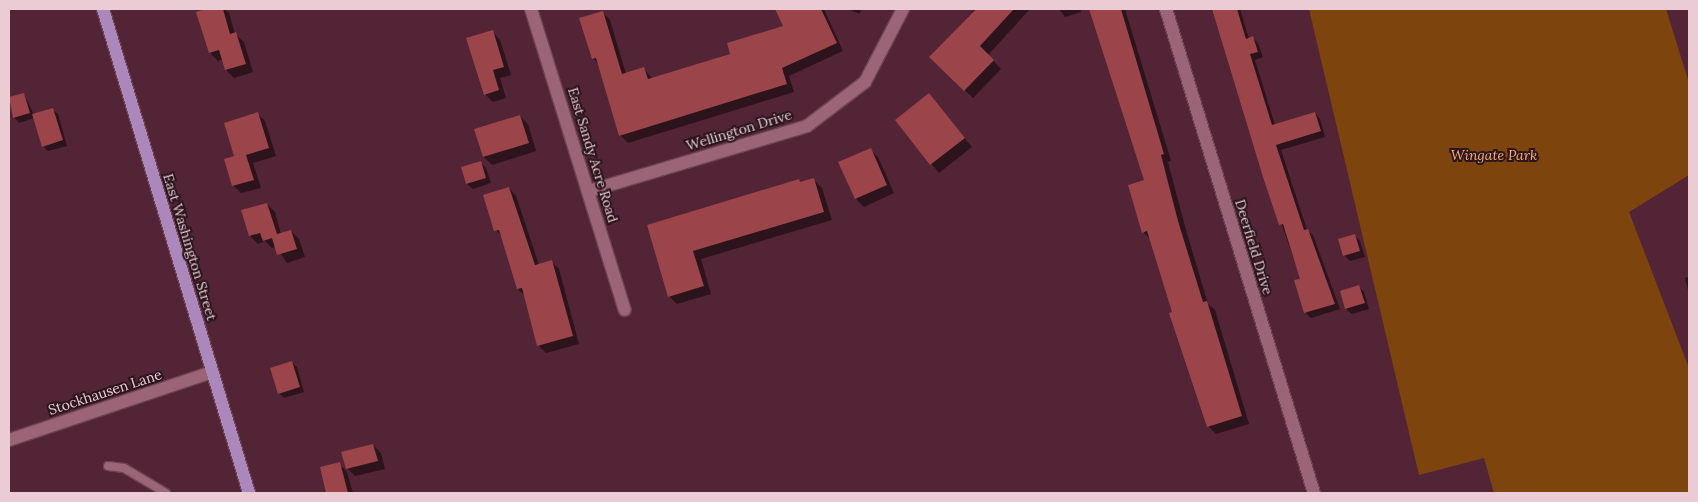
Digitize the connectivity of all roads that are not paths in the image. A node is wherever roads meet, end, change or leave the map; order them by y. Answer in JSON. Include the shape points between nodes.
{"nodes":[{"id":1,"x":102,"y":9,"type":"edge"},
{"id":2,"x":531,"y":9,"type":"edge"},
{"id":3,"x":903,"y":9,"type":"edge"},
{"id":4,"x":1166,"y":9,"type":"edge"},
{"id":5,"x":589,"y":191,"type":"junction"},
{"id":6,"x":625,"y":310,"type":"dead end"},
{"id":7,"x":212,"y":372,"type":"junction"},
{"id":8,"x":9,"y":440,"type":"edge"},
{"id":9,"x":108,"y":466,"type":"dead end"},
{"id":10,"x":166,"y":493,"type":"edge"},
{"id":11,"x":249,"y":493,"type":"edge"},
{"id":12,"x":1314,"y":493,"type":"edge"}],
"edges":[{"from":1,"to":7,"type":"main road","name":"East Washington Street"},
{"from":2,"to":5,"type":"street","name":"East Sandy Acre Road"},
{"from":3,"to":5,"type":"street","name":"Wellington Drive","via":[[865,82],[807,126]]},
{"from":4,"to":12,"type":"street","name":"Deerfield Drive"},
{"from":5,"to":6,"type":"street","name":"East Sandy Acre Road"},
{"from":7,"to":8,"type":"street","name":"Stockhausen Lane"},
{"from":7,"to":11,"type":"main road","name":"East Washington Street"},
{"from":9,"to":10,"type":"lane","via":[[124,468]]}]}
